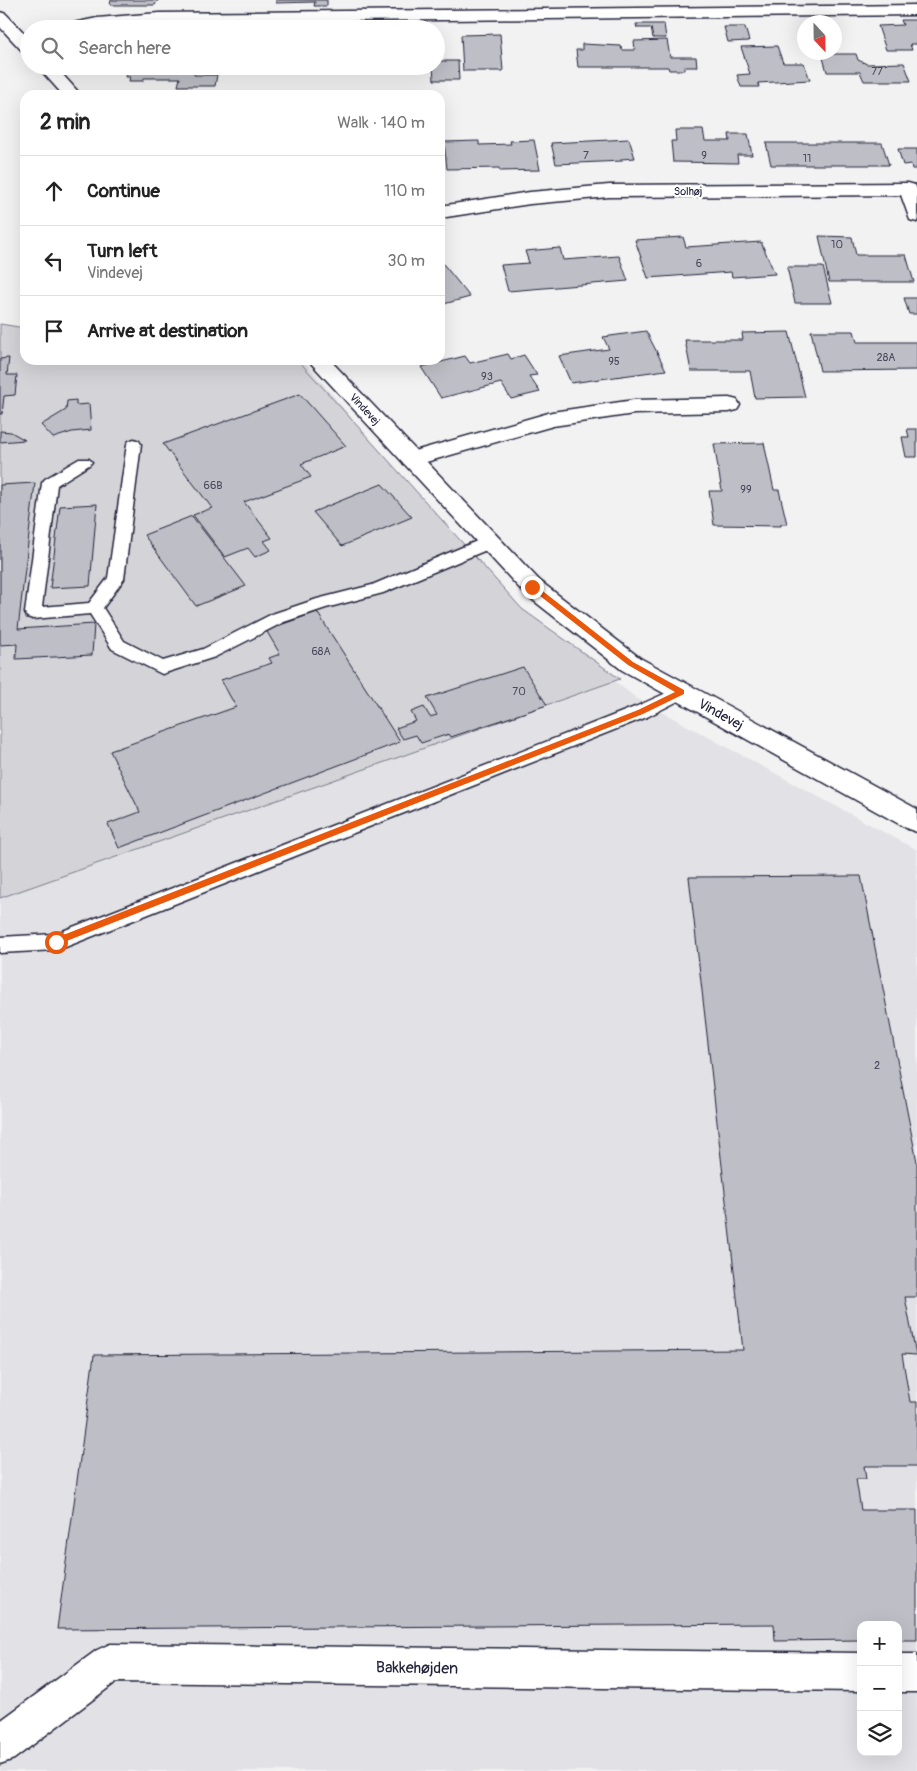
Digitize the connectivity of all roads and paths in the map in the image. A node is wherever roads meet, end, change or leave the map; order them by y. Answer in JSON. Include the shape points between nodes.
{"nodes":[{"id":1,"x":917,"y":10,"type":"edge"},
{"id":2,"x":0,"y":17,"type":"edge"},
{"id":3,"x":134,"y":20,"type":"edge"},
{"id":4,"x":20,"y":35,"type":"edge"},
{"id":5,"x":53,"y":75,"type":"edge"},
{"id":6,"x":67,"y":90,"type":"edge"},
{"id":7,"x":445,"y":211,"type":"edge"},
{"id":8,"x":917,"y":216,"type":"edge"},
{"id":9,"x":323,"y":365,"type":"edge"},
{"id":10,"x":729,"y":405,"type":"dead end"},
{"id":11,"x":134,"y":444,"type":"dead end"},
{"id":12,"x":412,"y":459,"type":"junction"},
{"id":13,"x":84,"y":462,"type":"dead end"},
{"id":14,"x":490,"y":542,"type":"junction"},
{"id":15,"x":94,"y":608,"type":"junction"},
{"id":16,"x":682,"y":692,"type":"junction"},
{"id":17,"x":917,"y":822,"type":"edge"},
{"id":18,"x":0,"y":945,"type":"edge"},
{"id":19,"x":857,"y":1672,"type":"edge"},
{"id":20,"x":902,"y":1673,"type":"edge"},
{"id":21,"x":917,"y":1673,"type":"edge"},
{"id":22,"x":0,"y":1745,"type":"edge"}],
"edges":[{"from":1,"to":3,"type":"street"},
{"from":2,"to":4,"type":"street"},
{"from":5,"to":6,"type":"street"},
{"from":7,"to":8,"type":"street","name":"Solhøj","via":[[530,198],[608,191],[908,189]]},
{"from":9,"to":12,"type":"street","name":"Vindevej"},
{"from":10,"to":12,"type":"street","via":[[634,407],[552,419]]},
{"from":11,"to":15,"type":"lane","via":[[116,579]]},
{"from":12,"to":14,"type":"street","name":"Vindevej"},
{"from":13,"to":15,"type":"lane","via":[[50,483],[33,612]]},
{"from":14,"to":15,"type":"lane","via":[[377,589],[278,618],[209,654],[162,668],[118,645]]},
{"from":14,"to":16,"type":"street","name":"Vindevej","via":[[532,587],[631,664]]},
{"from":16,"to":17,"type":"street","name":"Vindevej"},
{"from":16,"to":18,"type":"lane","via":[[641,712],[56,942]]},
{"from":19,"to":22,"type":"street","name":"Bakkehøjden","via":[[110,1663]]},
{"from":20,"to":21,"type":"street"}]}
